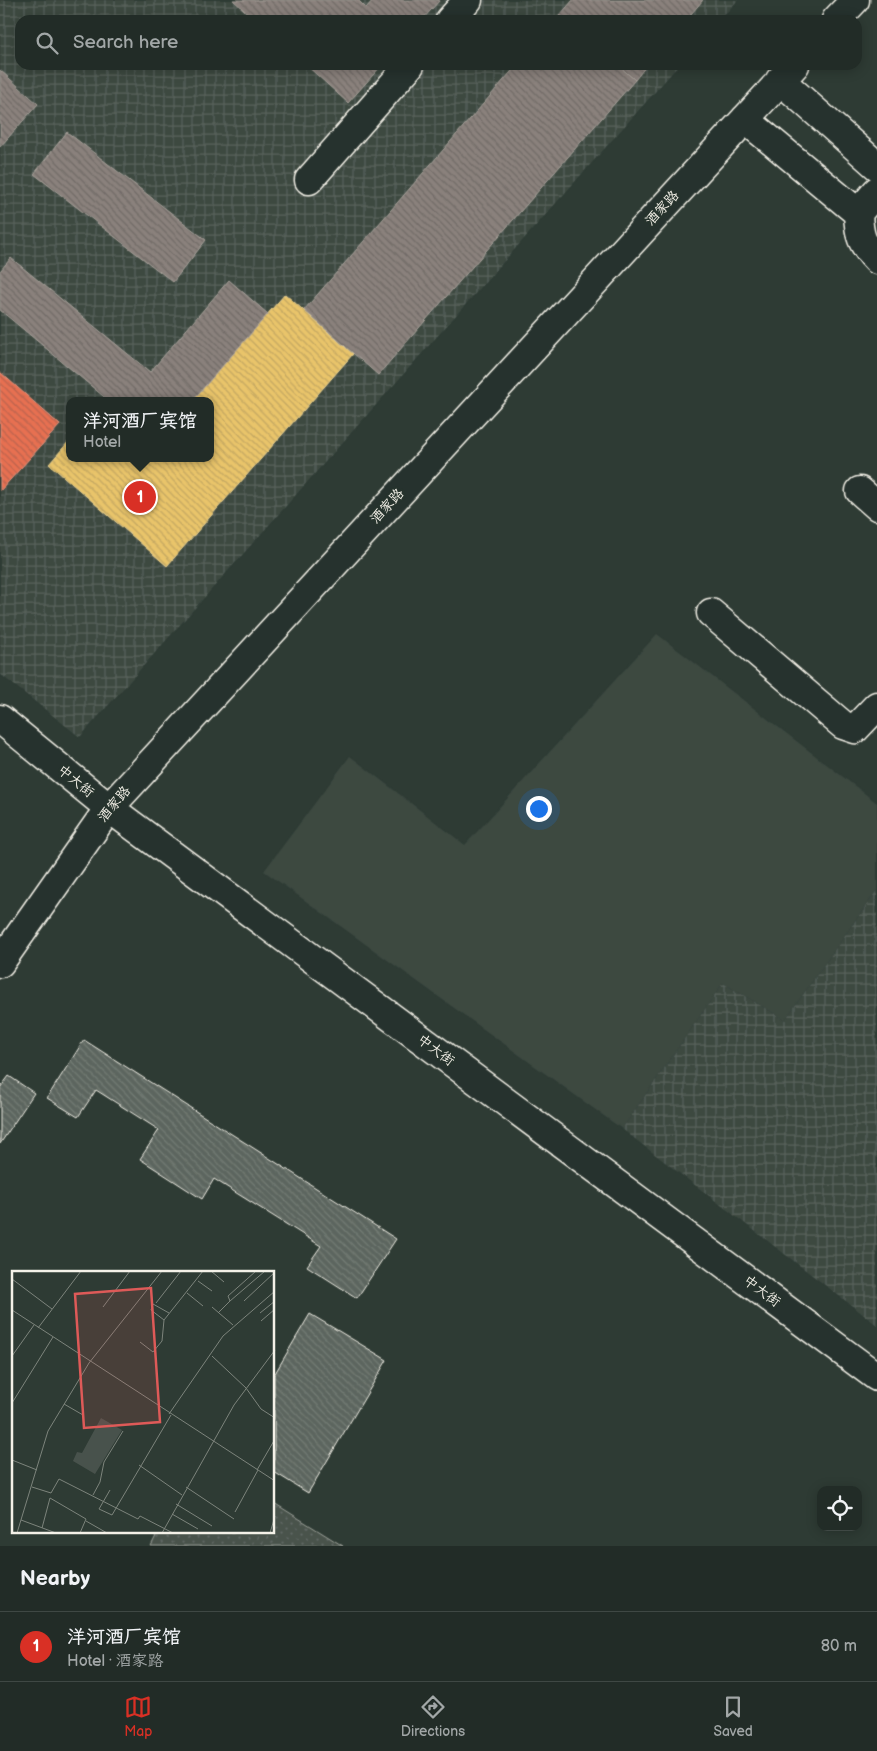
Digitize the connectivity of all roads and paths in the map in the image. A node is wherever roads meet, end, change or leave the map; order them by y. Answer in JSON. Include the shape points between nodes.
{"nodes":[{"id":1,"x":468,"y":0,"type":"edge"},
{"id":2,"x":855,"y":0,"type":"edge"},
{"id":3,"x":454,"y":15,"type":"edge"},
{"id":4,"x":841,"y":15,"type":"edge"},
{"id":5,"x":406,"y":70,"type":"edge"},
{"id":6,"x":788,"y":73,"type":"edge"},
{"id":7,"x":745,"y":119,"type":"junction"},
{"id":8,"x":877,"y":166,"type":"edge"},
{"id":9,"x":309,"y":180,"type":"dead end"},
{"id":10,"x":877,"y":191,"type":"edge"},
{"id":11,"x":858,"y":213,"type":"junction"},
{"id":12,"x":877,"y":260,"type":"edge"},
{"id":13,"x":711,"y":613,"type":"dead end"},
{"id":14,"x":877,"y":706,"type":"edge"},
{"id":15,"x":0,"y":719,"type":"edge"},
{"id":16,"x":109,"y":808,"type":"junction"},
{"id":17,"x":0,"y":963,"type":"edge"},
{"id":18,"x":877,"y":1377,"type":"edge"}],
"edges":[{"from":1,"to":3,"type":"street"},
{"from":2,"to":4,"type":"street"},
{"from":5,"to":9,"type":"street"},
{"from":6,"to":7,"type":"street","name":"酒家路"},
{"from":6,"to":8,"type":"street"},
{"from":7,"to":11,"type":"street"},
{"from":7,"to":16,"type":"street","name":"酒家路"},
{"from":10,"to":11,"type":"street"},
{"from":11,"to":12,"type":"street","via":[[860,235],[865,247]]},
{"from":13,"to":14,"type":"street","via":[[843,725],[855,729]]},
{"from":15,"to":16,"type":"street","name":"中大街"},
{"from":16,"to":17,"type":"street","name":"酒家路"},
{"from":16,"to":18,"type":"street","name":"中大街"}]}
